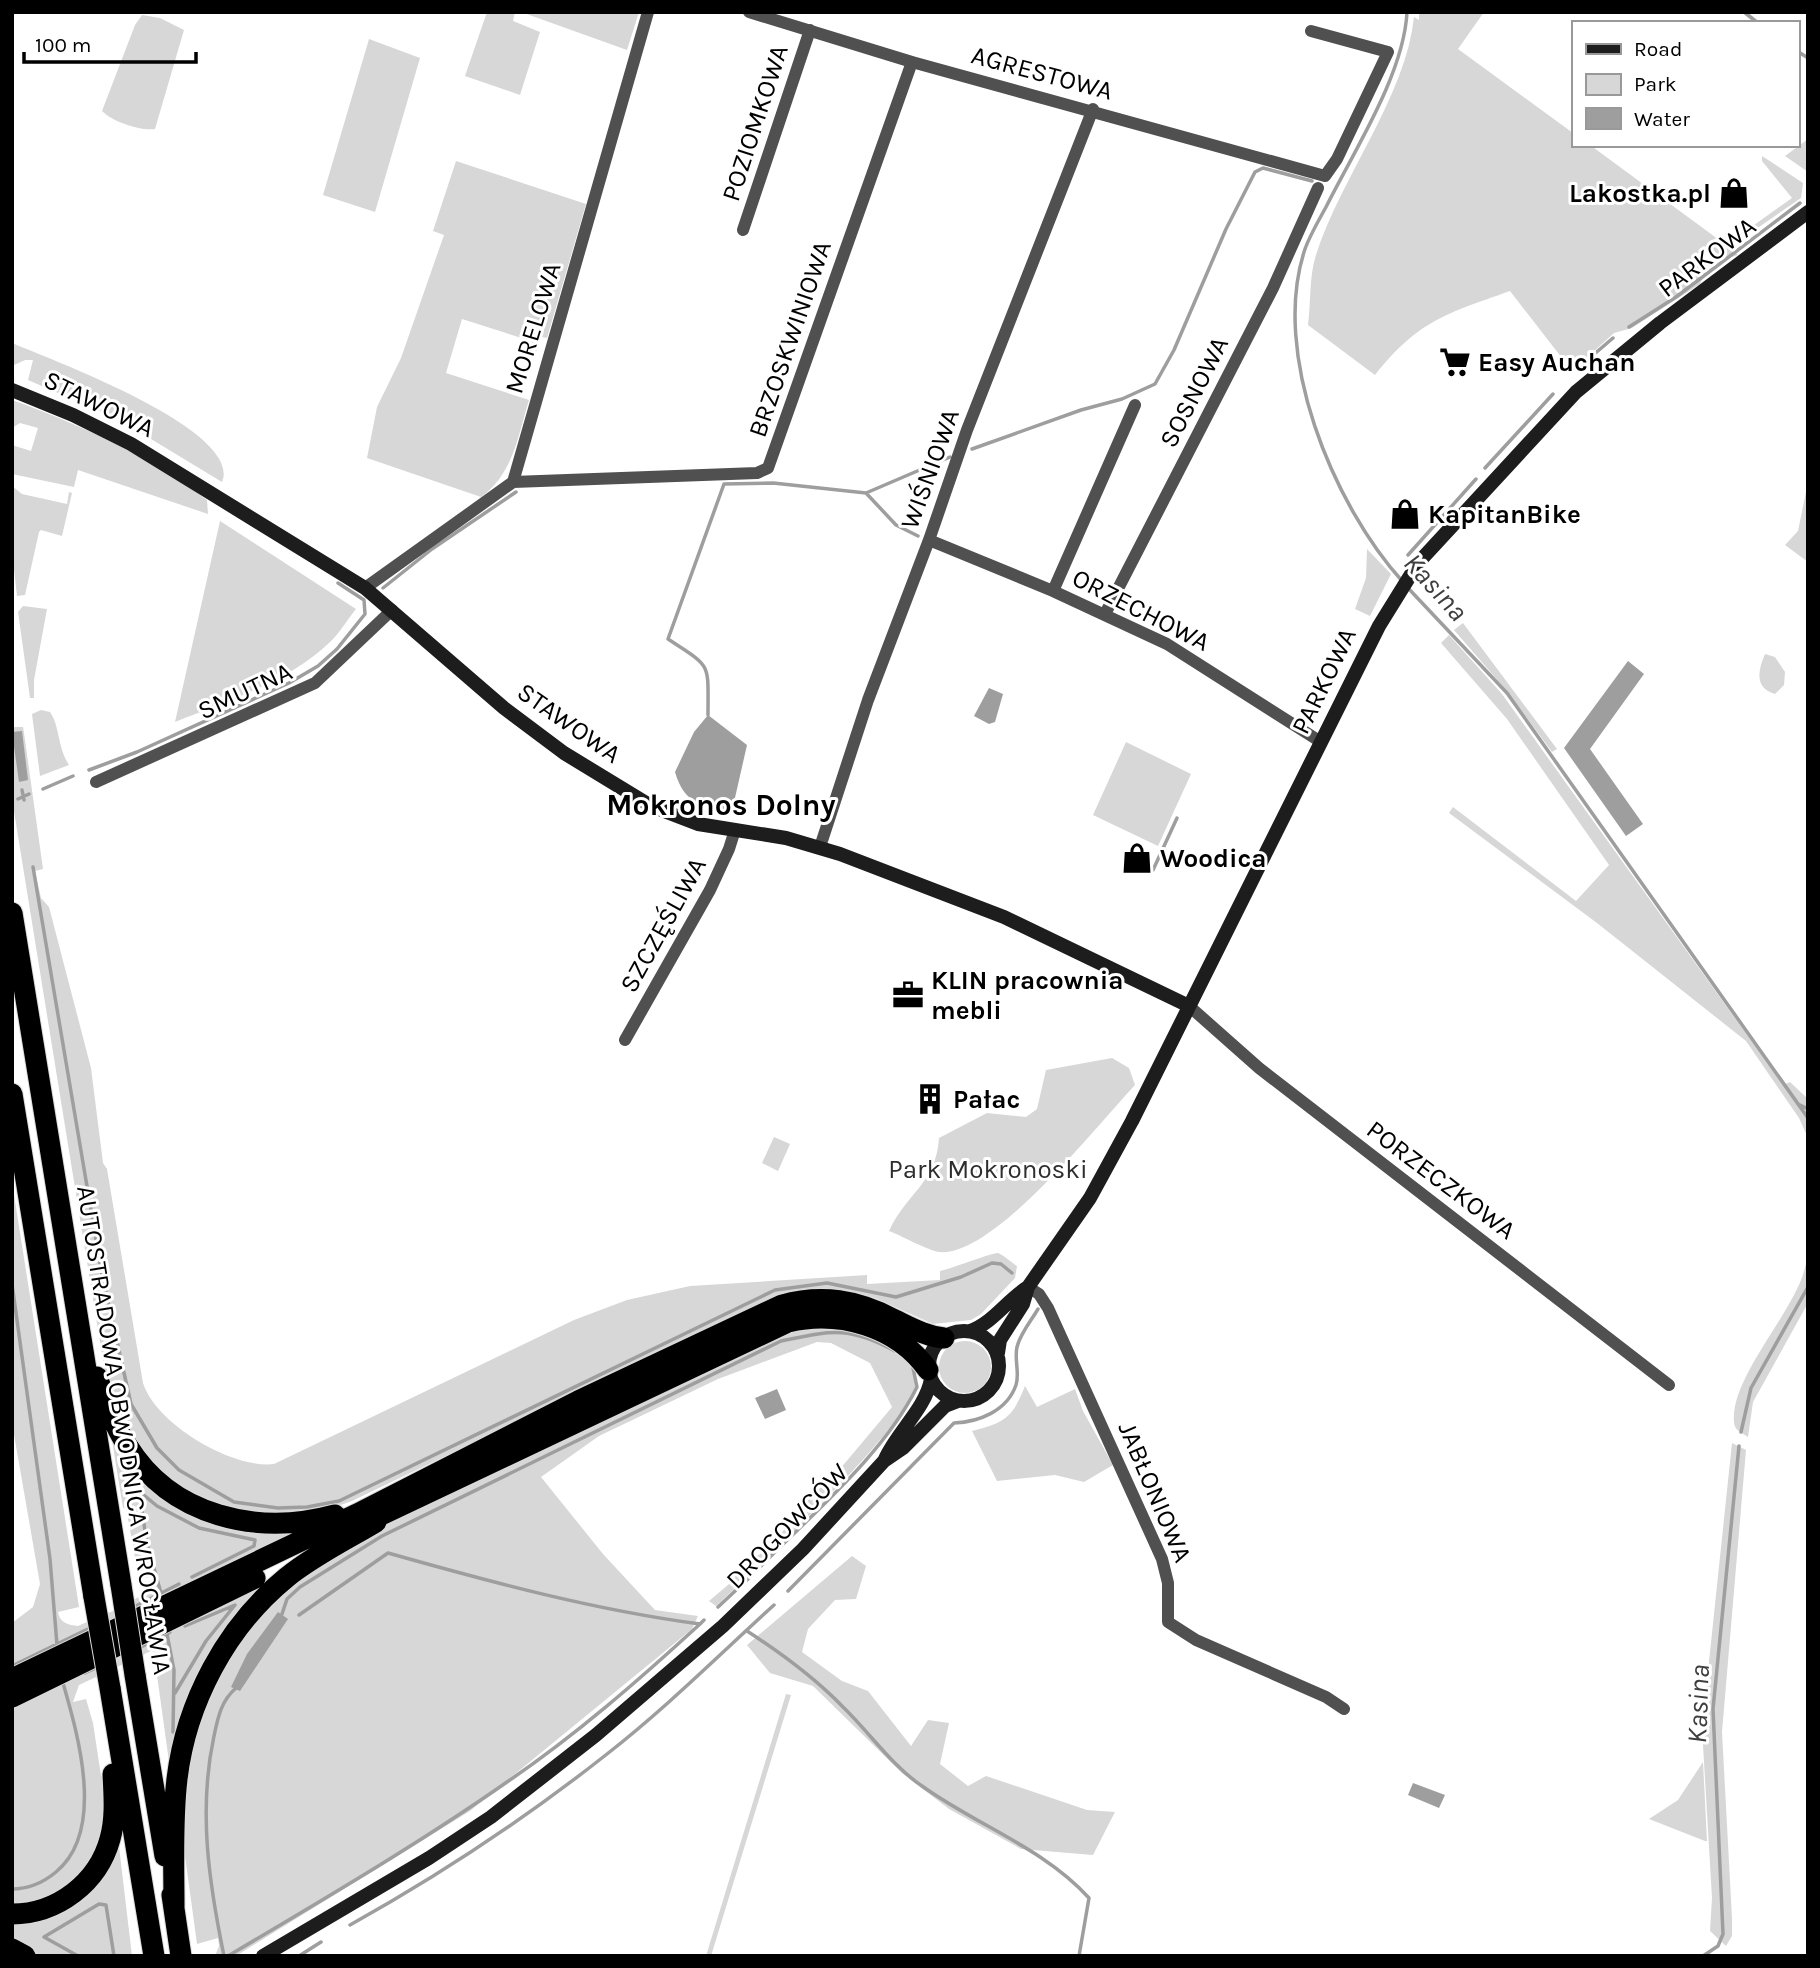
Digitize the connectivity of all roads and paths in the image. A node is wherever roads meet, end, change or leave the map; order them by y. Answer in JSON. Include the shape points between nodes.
{"nodes":[{"id":1,"x":648,"y":12,"type":"edge"},
{"id":2,"x":749,"y":12,"type":"edge"},
{"id":3,"x":810,"y":30,"type":"junction"},
{"id":4,"x":1311,"y":31,"type":"dead end"},
{"id":5,"x":912,"y":62,"type":"junction"},
{"id":6,"x":1093,"y":109,"type":"junction"},
{"id":7,"x":1318,"y":188,"type":"dead end"},
{"id":8,"x":1808,"y":212,"type":"edge"},
{"id":9,"x":743,"y":230,"type":"dead end"},
{"id":10,"x":12,"y":390,"type":"edge"},
{"id":11,"x":1135,"y":405,"type":"dead end"},
{"id":12,"x":513,"y":482,"type":"junction"},
{"id":13,"x":929,"y":540,"type":"junction"},
{"id":14,"x":365,"y":588,"type":"junction"},
{"id":15,"x":1053,"y":591,"type":"junction"},
{"id":16,"x":392,"y":610,"type":"junction"},
{"id":17,"x":1105,"y":614,"type":"junction"},
{"id":18,"x":1321,"y":742,"type":"junction"},
{"id":19,"x":96,"y":782,"type":"dead end"},
{"id":20,"x":735,"y":830,"type":"junction"},
{"id":21,"x":820,"y":847,"type":"junction"},
{"id":22,"x":12,"y":913,"type":"edge"},
{"id":23,"x":1189,"y":1006,"type":"junction"},
{"id":24,"x":625,"y":1040,"type":"dead end"},
{"id":25,"x":12,"y":1094,"type":"edge"},
{"id":26,"x":1028,"y":1287,"type":"junction"},
{"id":27,"x":970,"y":1331,"type":"junction"},
{"id":28,"x":944,"y":1338,"type":"junction"},
{"id":29,"x":83,"y":1342,"type":"junction"},
{"id":30,"x":998,"y":1353,"type":"junction"},
{"id":31,"x":930,"y":1374,"type":"junction"},
{"id":32,"x":1669,"y":1385,"type":"dead end"},
{"id":33,"x":958,"y":1401,"type":"junction"},
{"id":34,"x":884,"y":1461,"type":"junction"},
{"id":35,"x":430,"y":1475,"type":"junction"},
{"id":36,"x":390,"y":1513,"type":"junction"},
{"id":37,"x":12,"y":1679,"type":"edge"},
{"id":38,"x":12,"y":1697,"type":"edge"},
{"id":39,"x":1344,"y":1709,"type":"dead end"},
{"id":40,"x":115,"y":1716,"type":"junction"},
{"id":41,"x":174,"y":1907,"type":"junction"},
{"id":42,"x":12,"y":1914,"type":"edge"},
{"id":43,"x":12,"y":1949,"type":"edge"},
{"id":44,"x":25,"y":1956,"type":"edge"},
{"id":45,"x":154,"y":1956,"type":"edge"},
{"id":46,"x":181,"y":1956,"type":"edge"},
{"id":47,"x":263,"y":1956,"type":"edge"}],
"edges":[{"from":1,"to":12,"type":"street","name":"MORELOWA"},
{"from":2,"to":3,"type":"street","name":"AGRESTOWA"},
{"from":3,"to":5,"type":"street","name":"AGRESTOWA"},
{"from":3,"to":9,"type":"street","name":"POZIOMKOWA"},
{"from":4,"to":6,"type":"street","name":"AGRESTOWA","via":[[1388,52],[1325,176]]},
{"from":5,"to":6,"type":"street","name":"AGRESTOWA"},
{"from":5,"to":12,"type":"street","name":"BRZOSKWINIOWA","via":[[768,468],[757,473]]},
{"from":6,"to":13,"type":"street","name":"WIŚNIOWA","via":[[967,430]]},
{"from":7,"to":17,"type":"street","name":"SOSNOWA","via":[[1273,288]]},
{"from":8,"to":18,"type":"main road","name":"PARKOWA","via":[[1576,392],[1406,578]]},
{"from":10,"to":14,"type":"main road","name":"STAWOWA","via":[[131,444]]},
{"from":11,"to":15,"type":"street"},
{"from":12,"to":14,"type":"street"},
{"from":13,"to":15,"type":"street","name":"ORZECHOWA"},
{"from":13,"to":21,"type":"street","name":"WIŚNIOWA","via":[[868,700]]},
{"from":14,"to":16,"type":"main road","name":"STAWOWA"},
{"from":15,"to":17,"type":"street","name":"ORZECHOWA"},
{"from":16,"to":19,"type":"street","name":"SMUTNA","via":[[315,683]]},
{"from":16,"to":20,"type":"main road","name":"STAWOWA","via":[[478,688],[564,754],[667,814]]},
{"from":17,"to":18,"type":"street","name":"ORZECHOWA","via":[[1177,649]]},
{"from":18,"to":23,"type":"main road","name":"PARKOWA"},
{"from":20,"to":21,"type":"main road","name":"STAWOWA"},
{"from":20,"to":24,"type":"street","name":"SZCZĘŚLIWA","via":[[710,890]]},
{"from":21,"to":23,"type":"main road","name":"STAWOWA","via":[[1004,917]]},
{"from":22,"to":29,"type":"highway","name":"AUTOSTRADOWA OBWODNICA WROCŁAWIA"},
{"from":23,"to":26,"type":"main road","name":"PARKOWA","via":[[1090,1198]]},
{"from":23,"to":32,"type":"street","name":"PORZECZKOWA","via":[[1259,1068]]},
{"from":25,"to":40,"type":"highway","name":"AUTOSTRADOWA OBWODNICA WROCŁAWIA","bridge":true},
{"from":26,"to":27,"type":"main road","name":"PARKOWA","via":[[1011,1297],[984,1326]]},
{"from":26,"to":30,"type":"main road","name":"PARKOWA","via":[[1023,1304],[1000,1340]]},
{"from":26,"to":39,"type":"street","name":"JABŁONIOWA","via":[[1048,1308],[1162,1559],[1168,1583],[1168,1622],[1196,1640]]},
{"from":27,"to":28,"type":"main road"},
{"from":27,"to":30,"type":"main road","via":[[985,1337]]},
{"from":28,"to":31,"type":"main road","via":[[935,1346]]},
{"from":28,"to":35,"type":"highway","via":[[927,1336],[859,1304],[824,1298],[796,1301]]},
{"from":29,"to":35,"type":"highway","via":[[127,1445],[168,1488],[210,1513],[256,1524],[297,1523],[338,1514]]},
{"from":29,"to":41,"type":"highway","name":"AUTOSTRADOWA OBWODNICA WROCŁAWIA","bridge":true},
{"from":30,"to":33,"type":"main road","via":[[996,1382],[975,1399]]},
{"from":31,"to":33,"type":"main road","via":[[937,1391]]},
{"from":31,"to":34,"type":"main road","name":"DROGOWCÓW","via":[[929,1392]]},
{"from":31,"to":36,"type":"highway","via":[[917,1352],[856,1322],[822,1317],[788,1322]]},
{"from":33,"to":34,"type":"main road","name":"DROGOWCÓW","via":[[945,1406]]},
{"from":34,"to":47,"type":"main road","name":"DROGOWCÓW","via":[[723,1626],[596,1735],[491,1817]]},
{"from":35,"to":37,"type":"highway"},
{"from":36,"to":38,"type":"highway"},
{"from":36,"to":41,"type":"highway","via":[[285,1579],[243,1622],[214,1667],[190,1722],[178,1771]]},
{"from":40,"to":42,"type":"highway","via":[[113,1820],[105,1854],[88,1880],[68,1898],[39,1910]]},
{"from":40,"to":45,"type":"highway","name":"AUTOSTRADOWA OBWODNICA WROCŁAWIA"},
{"from":41,"to":46,"type":"highway","name":"AUTOSTRADOWA OBWODNICA WROCŁAWIA"},
{"from":43,"to":44,"type":"highway"}]}
